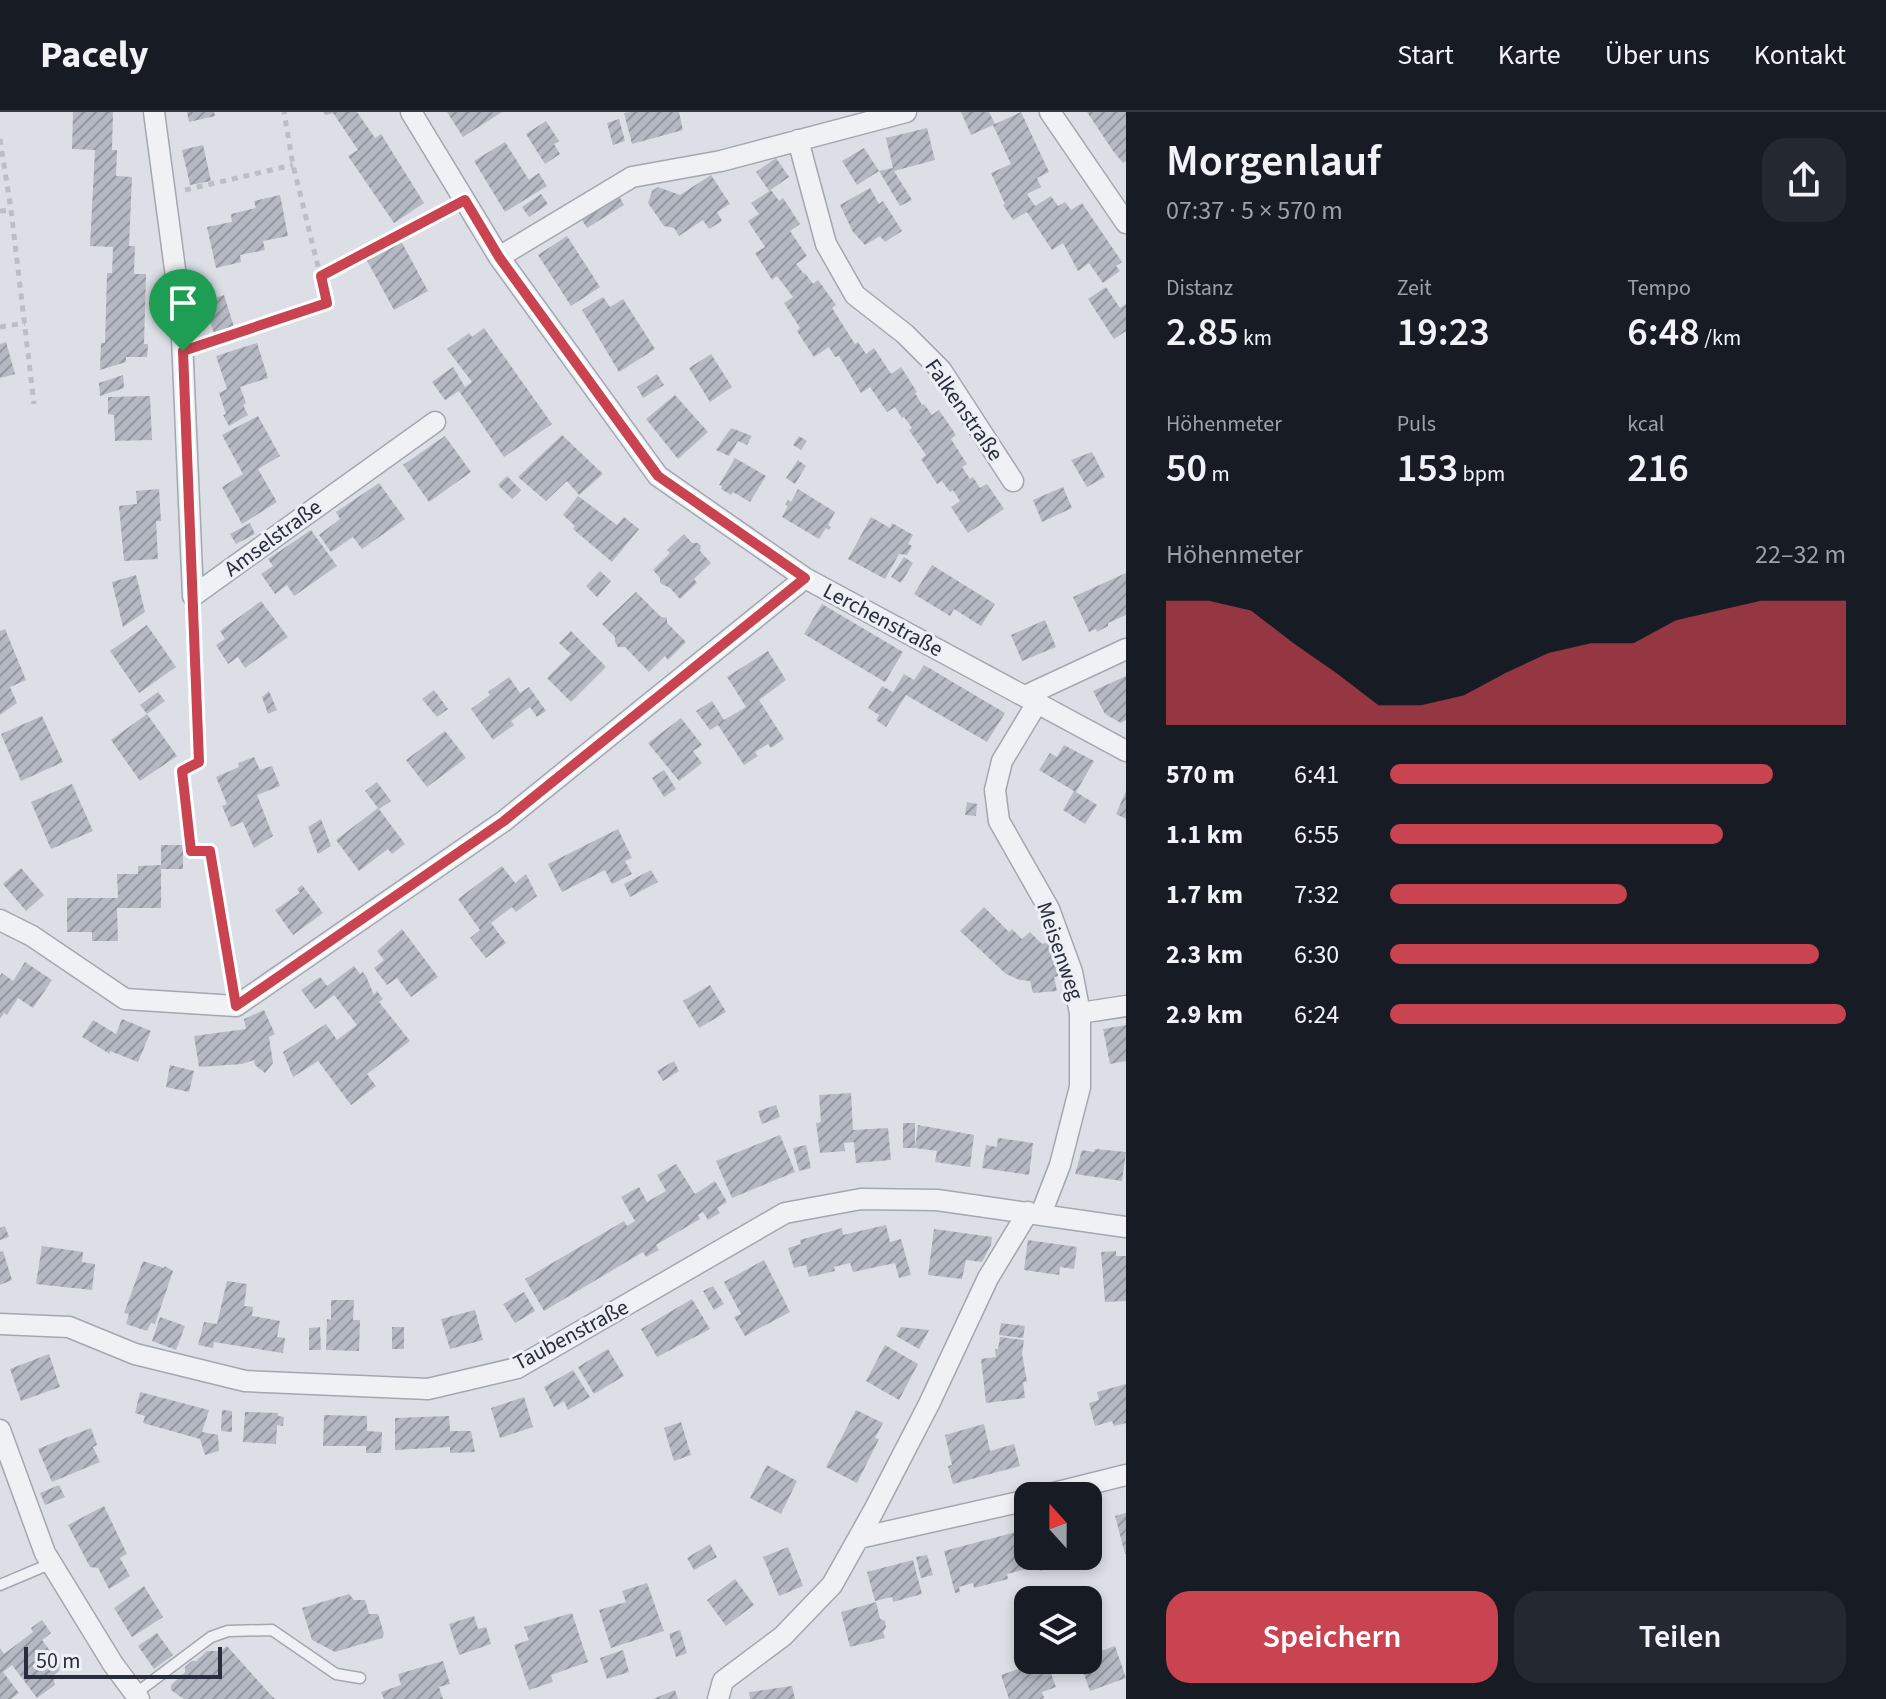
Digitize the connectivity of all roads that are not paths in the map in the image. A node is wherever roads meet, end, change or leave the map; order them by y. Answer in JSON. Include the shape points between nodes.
{"nodes":[{"id":1,"x":154,"y":112,"type":"edge"},
{"id":2,"x":411,"y":112,"type":"edge"},
{"id":3,"x":906,"y":112,"type":"edge"},
{"id":4,"x":1050,"y":112,"type":"edge"},
{"id":5,"x":798,"y":140,"type":"junction"},
{"id":6,"x":1126,"y":223,"type":"edge"},
{"id":7,"x":499,"y":257,"type":"junction"},
{"id":8,"x":435,"y":422,"type":"dead end"},
{"id":9,"x":1013,"y":481,"type":"dead end"},
{"id":10,"x":805,"y":578,"type":"junction"},
{"id":11,"x":1126,"y":649,"type":"edge"},
{"id":12,"x":1031,"y":700,"type":"junction"},
{"id":13,"x":1126,"y":751,"type":"edge"},
{"id":14,"x":0,"y":920,"type":"edge"},
{"id":15,"x":1126,"y":1006,"type":"edge"},
{"id":16,"x":1080,"y":1013,"type":"junction"},
{"id":17,"x":1034,"y":1213,"type":"junction"},
{"id":18,"x":1126,"y":1227,"type":"edge"},
{"id":19,"x":0,"y":1324,"type":"edge"},
{"id":20,"x":0,"y":1430,"type":"edge"},
{"id":21,"x":1126,"y":1475,"type":"edge"},
{"id":22,"x":1098,"y":1482,"type":"edge"},
{"id":23,"x":1014,"y":1503,"type":"edge"},
{"id":24,"x":859,"y":1538,"type":"junction"},
{"id":25,"x":52,"y":1563,"type":"junction"},
{"id":26,"x":0,"y":1585,"type":"edge"},
{"id":27,"x":360,"y":1678,"type":"dead end"},
{"id":28,"x":137,"y":1696,"type":"edge"},
{"id":29,"x":718,"y":1699,"type":"edge"}],
"edges":[{"from":1,"to":8,"type":"street","name":"Amselstraße","via":[[181,314],[193,596]]},
{"from":2,"to":7,"type":"street","name":"Lerchenstraße"},
{"from":3,"to":5,"type":"street"},
{"from":4,"to":6,"type":"street"},
{"from":5,"to":7,"type":"street","via":[[632,177]]},
{"from":5,"to":9,"type":"street","name":"Falkenstraße","via":[[826,244],[855,295],[941,370]]},
{"from":7,"to":10,"type":"street","name":"Lerchenstraße","via":[[658,476]]},
{"from":10,"to":12,"type":"street","name":"Lerchenstraße"},
{"from":10,"to":14,"type":"street","via":[[504,821],[236,1006],[125,999]]},
{"from":11,"to":12,"type":"street"},
{"from":12,"to":13,"type":"street","name":"Lerchenstraße"},
{"from":12,"to":16,"type":"street","name":"Meisenweg","via":[[1002,761],[995,790],[999,821],[1049,909],[1072,972]]},
{"from":15,"to":16,"type":"street"},
{"from":16,"to":17,"type":"street","name":"Meisenweg","via":[[1080,1087],[1060,1165]]},
{"from":17,"to":18,"type":"street","name":"Taubenstraße"},
{"from":17,"to":19,"type":"street","name":"Taubenstraße","via":[[937,1200],[861,1199],[785,1213],[517,1368],[428,1389],[245,1381],[135,1354],[69,1327]]},
{"from":17,"to":24,"type":"street","name":"Meisenweg","via":[[988,1278]]},
{"from":20,"to":25,"type":"street"},
{"from":21,"to":22,"type":"street"},
{"from":23,"to":24,"type":"street"},
{"from":24,"to":29,"type":"street","name":"Meisenweg","via":[[832,1585],[783,1636],[723,1681]]},
{"from":25,"to":26,"type":"lane"},
{"from":25,"to":28,"type":"street"},
{"from":27,"to":28,"type":"lane","via":[[336,1674],[272,1630],[228,1631],[211,1637]]}]}
